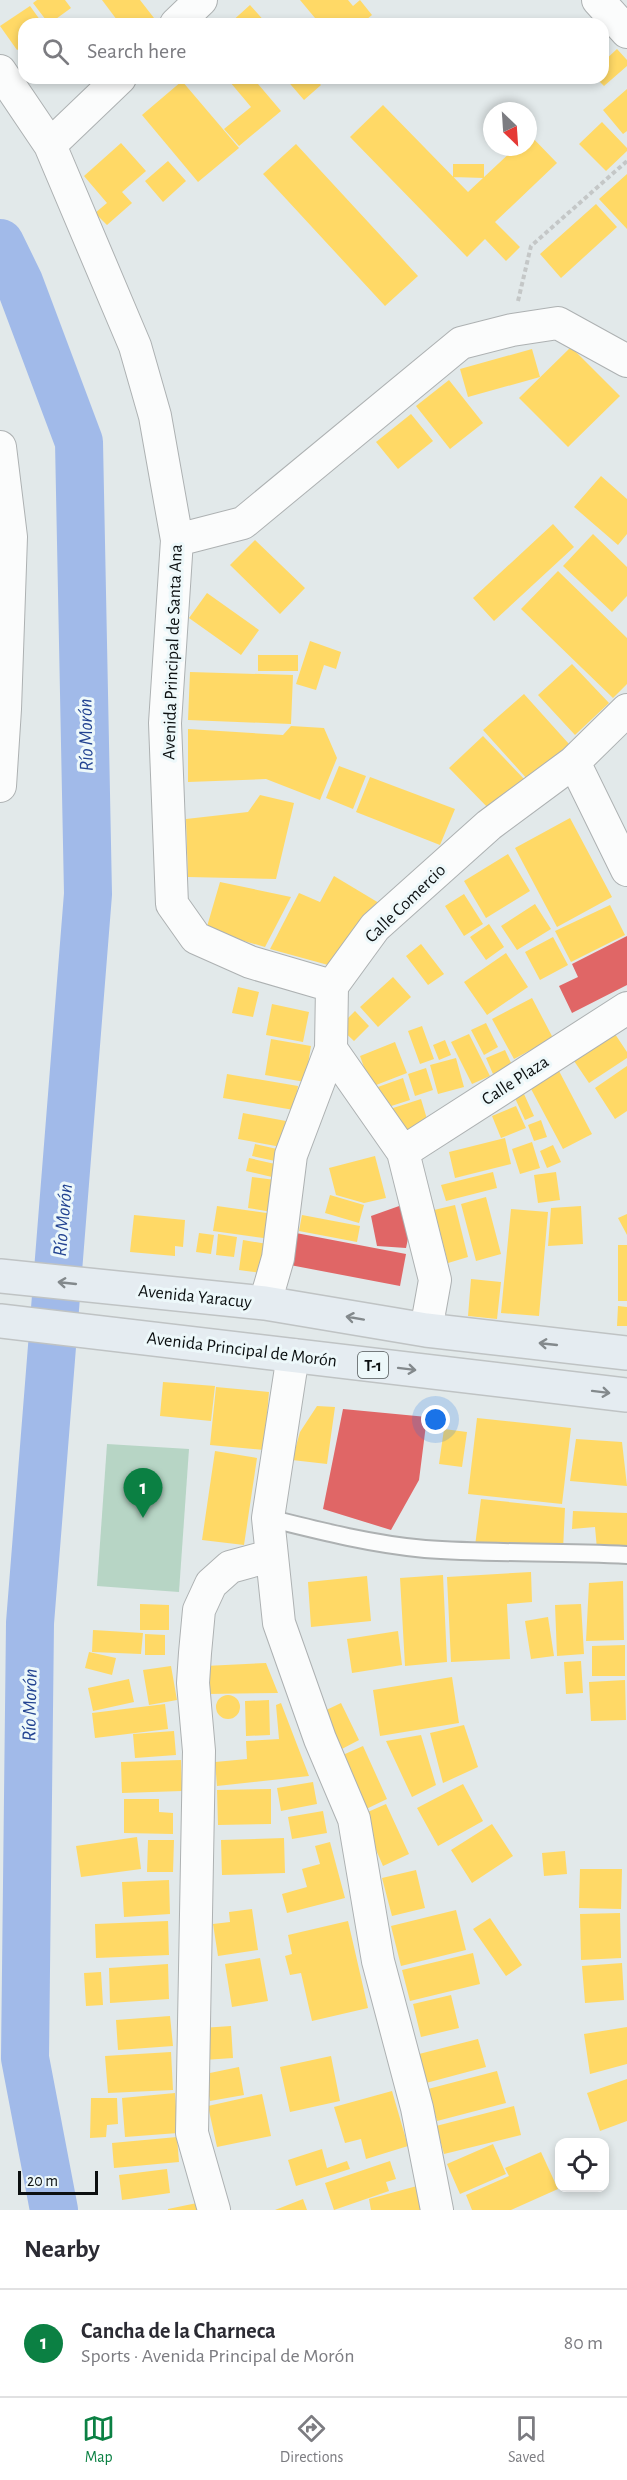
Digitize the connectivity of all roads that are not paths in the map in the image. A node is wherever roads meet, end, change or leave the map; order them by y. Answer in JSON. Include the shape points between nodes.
{"nodes":[{"id":1,"x":201,"y":0,"type":"edge"},
{"id":2,"x":598,"y":0,"type":"edge"},
{"id":3,"x":182,"y":18,"type":"edge"},
{"id":4,"x":627,"y":32,"type":"edge"},
{"id":5,"x":0,"y":71,"type":"edge"},
{"id":6,"x":114,"y":84,"type":"edge"},
{"id":7,"x":50,"y":145,"type":"junction"},
{"id":8,"x":627,"y":361,"type":"edge"},
{"id":9,"x":0,"y":447,"type":"edge"},
{"id":10,"x":177,"y":540,"type":"junction"},
{"id":11,"x":627,"y":710,"type":"edge"},
{"id":12,"x":574,"y":762,"type":"junction"},
{"id":13,"x":0,"y":786,"type":"edge"},
{"id":14,"x":627,"y":870,"type":"edge"},
{"id":15,"x":332,"y":986,"type":"junction"},
{"id":16,"x":627,"y":1008,"type":"edge"},
{"id":17,"x":331,"y":1049,"type":"junction"},
{"id":18,"x":403,"y":1152,"type":"junction"},
{"id":19,"x":0,"y":1276,"type":"edge"},
{"id":20,"x":265,"y":1303,"type":"junction"},
{"id":21,"x":0,"y":1321,"type":"edge"},
{"id":22,"x":426,"y":1330,"type":"junction"},
{"id":23,"x":627,"y":1353,"type":"edge"},
{"id":24,"x":293,"y":1355,"type":"junction"},
{"id":25,"x":627,"y":1395,"type":"edge"},
{"id":26,"x":268,"y":1518,"type":"junction"},
{"id":27,"x":627,"y":1555,"type":"edge"},
{"id":28,"x":270,"y":1556,"type":"junction"},
{"id":29,"x":214,"y":2210,"type":"edge"},
{"id":30,"x":437,"y":2210,"type":"edge"}],
"edges":[{"from":1,"to":3,"type":"street"},
{"from":2,"to":4,"type":"street"},
{"from":5,"to":7,"type":"street","name":"Avenida Principal de Santa Ana"},
{"from":6,"to":7,"type":"street"},
{"from":7,"to":10,"type":"street","name":"Avenida Principal de Santa Ana","via":[[135,346],[155,416]]},
{"from":8,"to":10,"type":"street","via":[[558,323],[461,343],[243,523]]},
{"from":9,"to":13,"type":"street","via":[[11,537]]},
{"from":10,"to":15,"type":"street","name":"Avenida Principal de Santa Ana","via":[[165,723],[172,904],[196,938],[250,962]]},
{"from":11,"to":12,"type":"street","name":"Calle Comercio"},
{"from":12,"to":14,"type":"street"},
{"from":12,"to":15,"type":"street","name":"Calle Comercio","via":[[489,825],[375,927]]},
{"from":15,"to":17,"type":"street"},
{"from":16,"to":18,"type":"street","name":"Calle Plaza"},
{"from":17,"to":18,"type":"street"},
{"from":17,"to":20,"type":"street","via":[[291,1155],[278,1258]]},
{"from":18,"to":22,"type":"street","via":[[435,1280]]},
{"from":20,"to":19,"type":"main road","name":"Avenida Yaracuy","one_way":true},
{"from":22,"to":20,"type":"main road","one_way":true},
{"from":21,"to":24,"type":"main road","name":"Avenida Principal de Morón","number":"T-1"},
{"from":23,"to":22,"type":"main road","one_way":true},
{"from":24,"to":25,"type":"main road","name":"Avenida Principal de Morón","number":"T-1","one_way":true},
{"from":24,"to":26,"type":"street"},
{"from":26,"to":27,"type":"lane","via":[[354,1540],[426,1549]]},
{"from":26,"to":28,"type":"street"},
{"from":28,"to":29,"type":"street","via":[[230,1568],[211,1584],[199,1610],[195,1653],[193,1683],[200,1751],[192,2133]]},
{"from":28,"to":30,"type":"street","via":[[279,1623],[320,1739],[354,1819],[378,1961],[417,2108]]}]}
